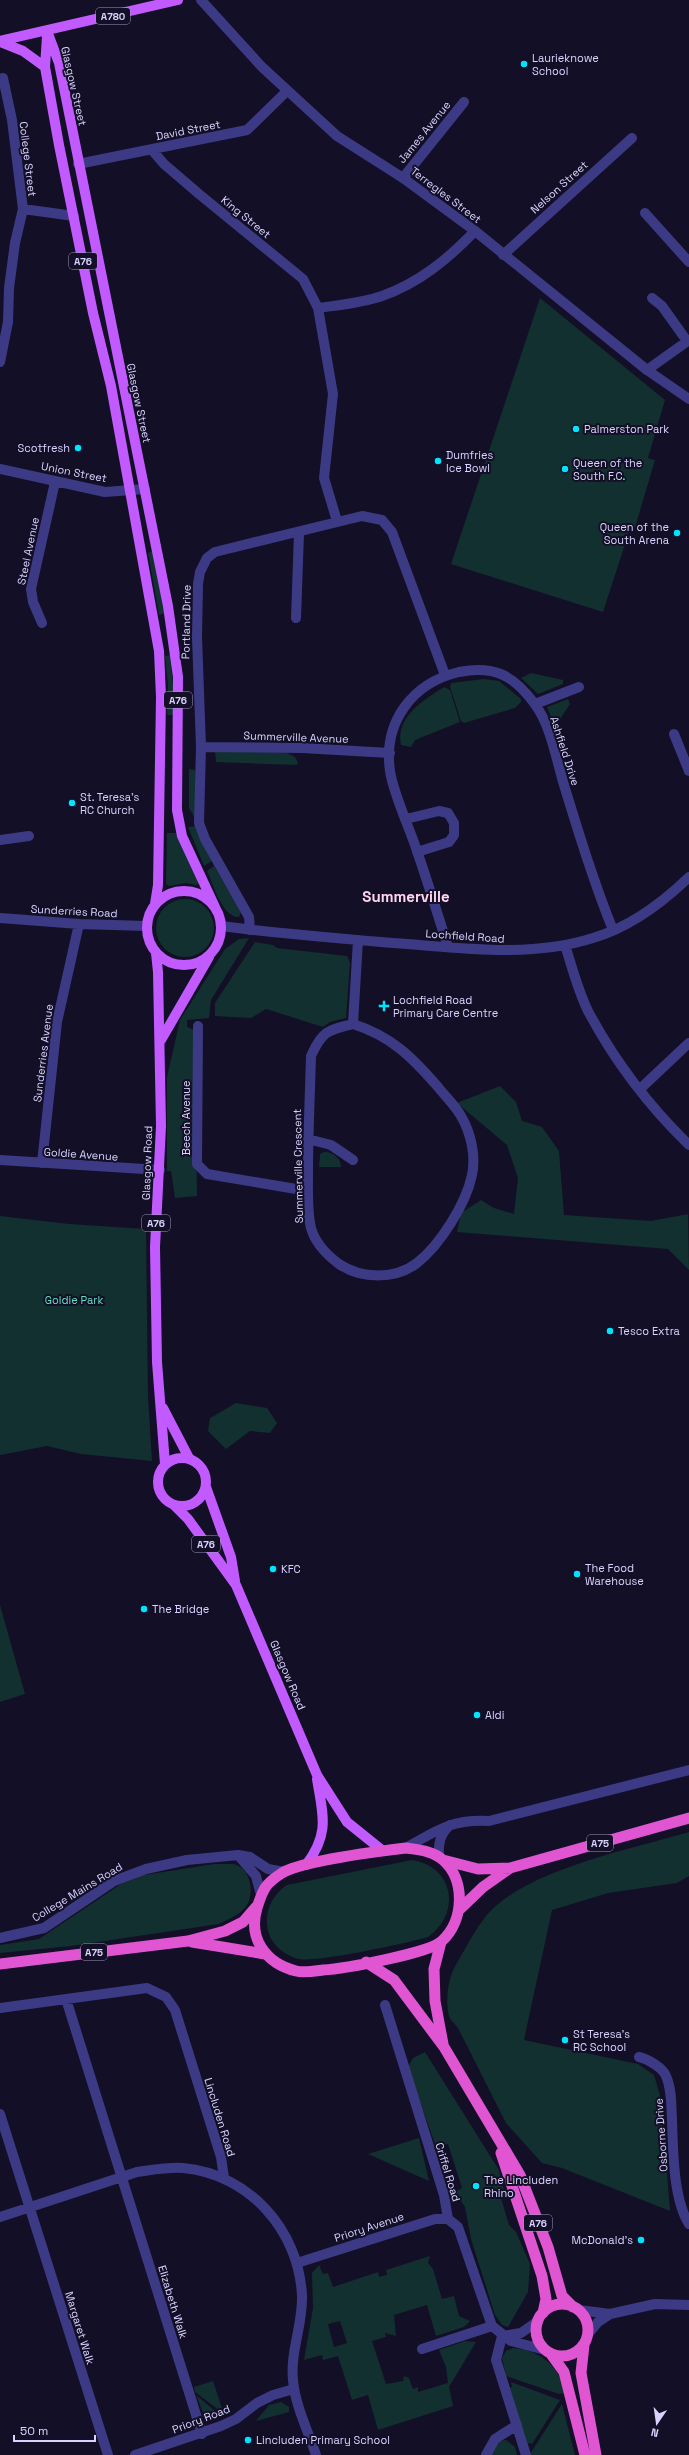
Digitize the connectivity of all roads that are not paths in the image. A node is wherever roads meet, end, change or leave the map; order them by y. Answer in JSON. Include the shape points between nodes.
{"nodes":[{"id":1,"x":178,"y":0,"type":"edge"},
{"id":2,"x":201,"y":0,"type":"edge"},
{"id":3,"x":47,"y":31,"type":"junction"},
{"id":4,"x":0,"y":42,"type":"edge"},
{"id":5,"x":45,"y":67,"type":"junction"},
{"id":6,"x":3,"y":78,"type":"dead end"},
{"id":7,"x":287,"y":91,"type":"junction"},
{"id":8,"x":464,"y":102,"type":"dead end"},
{"id":9,"x":632,"y":138,"type":"dead end"},
{"id":10,"x":152,"y":150,"type":"junction"},
{"id":11,"x":78,"y":164,"type":"junction"},
{"id":12,"x":402,"y":178,"type":"junction"},
{"id":13,"x":23,"y":209,"type":"junction"},
{"id":14,"x":645,"y":214,"type":"dead end"},
{"id":15,"x":74,"y":216,"type":"junction"},
{"id":16,"x":475,"y":231,"type":"junction"},
{"id":17,"x":503,"y":255,"type":"junction"},
{"id":18,"x":689,"y":262,"type":"edge"},
{"id":19,"x":652,"y":298,"type":"dead end"},
{"id":20,"x":318,"y":308,"type":"junction"},
{"id":21,"x":688,"y":340,"type":"edge"},
{"id":22,"x":0,"y":362,"type":"edge"},
{"id":23,"x":647,"y":370,"type":"junction"},
{"id":24,"x":689,"y":399,"type":"edge"},
{"id":25,"x":0,"y":469,"type":"edge"},
{"id":26,"x":55,"y":482,"type":"junction"},
{"id":27,"x":145,"y":489,"type":"junction"},
{"id":28,"x":132,"y":491,"type":"junction"},
{"id":29,"x":337,"y":521,"type":"junction"},
{"id":30,"x":299,"y":533,"type":"junction"},
{"id":31,"x":296,"y":618,"type":"dead end"},
{"id":32,"x":42,"y":623,"type":"dead end"},
{"id":33,"x":445,"y":675,"type":"junction"},
{"id":34,"x":579,"y":687,"type":"dead end"},
{"id":35,"x":535,"y":704,"type":"junction"},
{"id":36,"x":674,"y":734,"type":"dead end"},
{"id":37,"x":200,"y":747,"type":"junction"},
{"id":38,"x":390,"y":753,"type":"junction"},
{"id":39,"x":689,"y":771,"type":"edge"},
{"id":40,"x":406,"y":820,"type":"junction"},
{"id":41,"x":29,"y":836,"type":"dead end"},
{"id":42,"x":0,"y":840,"type":"edge"},
{"id":43,"x":418,"y":852,"type":"junction"},
{"id":44,"x":689,"y":877,"type":"edge"},
{"id":45,"x":155,"y":904,"type":"junction"},
{"id":46,"x":215,"y":907,"type":"junction"},
{"id":47,"x":0,"y":918,"type":"edge"},
{"id":48,"x":79,"y":924,"type":"junction"},
{"id":49,"x":146,"y":926,"type":"junction"},
{"id":50,"x":221,"y":926,"type":"junction"},
{"id":51,"x":250,"y":930,"type":"junction"},
{"id":52,"x":613,"y":930,"type":"junction"},
{"id":53,"x":358,"y":940,"type":"junction"},
{"id":54,"x":566,"y":945,"type":"junction"},
{"id":55,"x":448,"y":947,"type":"junction"},
{"id":56,"x":156,"y":953,"type":"junction"},
{"id":57,"x":211,"y":954,"type":"junction"},
{"id":58,"x":353,"y":1024,"type":"junction"},
{"id":59,"x":198,"y":1026,"type":"dead end"},
{"id":60,"x":160,"y":1042,"type":"junction"},
{"id":61,"x":689,"y":1043,"type":"edge"},
{"id":62,"x":640,"y":1089,"type":"junction"},
{"id":63,"x":308,"y":1139,"type":"junction"},
{"id":64,"x":689,"y":1145,"type":"edge"},
{"id":65,"x":0,"y":1160,"type":"edge"},
{"id":66,"x":353,"y":1160,"type":"dead end"},
{"id":67,"x":42,"y":1163,"type":"junction"},
{"id":68,"x":160,"y":1170,"type":"junction"},
{"id":69,"x":308,"y":1190,"type":"junction"},
{"id":70,"x":161,"y":1404,"type":"junction"},
{"id":71,"x":189,"y":1458,"type":"junction"},
{"id":72,"x":165,"y":1464,"type":"junction"},
{"id":73,"x":206,"y":1487,"type":"junction"},
{"id":74,"x":174,"y":1505,"type":"junction"},
{"id":75,"x":236,"y":1585,"type":"junction"},
{"id":76,"x":689,"y":1770,"type":"edge"},
{"id":77,"x":317,"y":1775,"type":"junction"},
{"id":78,"x":689,"y":1818,"type":"edge"},
{"id":79,"x":453,"y":1823,"type":"junction"},
{"id":80,"x":406,"y":1848,"type":"junction"},
{"id":81,"x":383,"y":1851,"type":"junction"},
{"id":82,"x":238,"y":1855,"type":"junction"},
{"id":83,"x":441,"y":1859,"type":"junction"},
{"id":84,"x":306,"y":1865,"type":"junction"},
{"id":85,"x":510,"y":1868,"type":"junction"},
{"id":86,"x":284,"y":1872,"type":"junction"},
{"id":87,"x":260,"y":1900,"type":"junction"},
{"id":88,"x":459,"y":1910,"type":"junction"},
{"id":89,"x":0,"y":1938,"type":"edge"},
{"id":90,"x":188,"y":1941,"type":"junction"},
{"id":91,"x":441,"y":1942,"type":"junction"},
{"id":92,"x":265,"y":1954,"type":"junction"},
{"id":93,"x":366,"y":1962,"type":"junction"},
{"id":94,"x":0,"y":1964,"type":"edge"},
{"id":95,"x":66,"y":1999,"type":"junction"},
{"id":96,"x":385,"y":2005,"type":"dead end"},
{"id":97,"x":0,"y":2008,"type":"edge"},
{"id":98,"x":444,"y":2047,"type":"junction"},
{"id":99,"x":639,"y":2057,"type":"dead end"},
{"id":100,"x":0,"y":2114,"type":"edge"},
{"id":101,"x":498,"y":2140,"type":"junction"},
{"id":102,"x":122,"y":2177,"type":"junction"},
{"id":103,"x":224,"y":2178,"type":"junction"},
{"id":104,"x":30,"y":2207,"type":"junction"},
{"id":105,"x":0,"y":2217,"type":"edge"},
{"id":106,"x":448,"y":2218,"type":"junction"},
{"id":107,"x":689,"y":2224,"type":"edge"},
{"id":108,"x":298,"y":2263,"type":"junction"},
{"id":109,"x":689,"y":2305,"type":"edge"},
{"id":110,"x":576,"y":2308,"type":"junction"},
{"id":111,"x":610,"y":2314,"type":"junction"},
{"id":112,"x":540,"y":2317,"type":"junction"},
{"id":113,"x":492,"y":2326,"type":"junction"},
{"id":114,"x":588,"y":2334,"type":"junction"},
{"id":115,"x":502,"y":2336,"type":"junction"},
{"id":116,"x":584,"y":2345,"type":"junction"},
{"id":117,"x":422,"y":2349,"type":"dead end"},
{"id":118,"x":548,"y":2352,"type":"junction"},
{"id":119,"x":294,"y":2390,"type":"junction"},
{"id":120,"x":517,"y":2425,"type":"junction"},
{"id":121,"x":202,"y":2434,"type":"junction"},
{"id":122,"x":108,"y":2455,"type":"edge"},
{"id":123,"x":135,"y":2455,"type":"edge"},
{"id":124,"x":316,"y":2455,"type":"edge"},
{"id":125,"x":486,"y":2455,"type":"edge"},
{"id":126,"x":526,"y":2455,"type":"edge"},
{"id":127,"x":585,"y":2455,"type":"edge"},
{"id":128,"x":596,"y":2455,"type":"edge"}],
"edges":[{"from":1,"to":3,"type":"main road","number":"A780"},
{"from":2,"to":7,"type":"street","name":"Terregles Street"},
{"from":3,"to":4,"type":"main road","number":"A780"},
{"from":3,"to":5,"type":"main road","name":"Glasgow Street","number":"A76"},
{"from":3,"to":11,"type":"main road","name":"Glasgow Street","number":"A76","via":[[59,63]]},
{"from":4,"to":5,"type":"main road","via":[[23,51]]},
{"from":5,"to":15,"type":"main road","name":"Glasgow Street","number":"A76"},
{"from":6,"to":13,"type":"street","name":"College Street","via":[[12,120]]},
{"from":7,"to":10,"type":"street","name":"David Street","via":[[247,130]]},
{"from":7,"to":12,"type":"street","name":"Terregles Street","via":[[337,136]]},
{"from":8,"to":12,"type":"street","name":"James Avenue"},
{"from":9,"to":17,"type":"street","name":"Nelson Street"},
{"from":10,"to":11,"type":"street","name":"David Street"},
{"from":10,"to":20,"type":"street","name":"King Street","via":[[164,164],[199,194],[303,279]]},
{"from":11,"to":27,"type":"main road","name":"Glasgow Street","number":"A76"},
{"from":12,"to":16,"type":"street","name":"Terregles Street"},
{"from":13,"to":15,"type":"street"},
{"from":13,"to":22,"type":"street","name":"College Street","via":[[15,243],[9,288],[8,322]]},
{"from":14,"to":18,"type":"street"},
{"from":15,"to":28,"type":"main road","name":"Glasgow Street","number":"A76"},
{"from":16,"to":17,"type":"street","name":"Terregles Street"},
{"from":16,"to":20,"type":"street","via":[[453,254],[398,290]]},
{"from":17,"to":23,"type":"street","name":"Terregles Street"},
{"from":19,"to":21,"type":"street","via":[[662,306]]},
{"from":20,"to":29,"type":"street","name":"King Street","via":[[333,394],[324,478]]},
{"from":21,"to":23,"type":"street"},
{"from":23,"to":24,"type":"street","name":"Terregles Street"},
{"from":25,"to":26,"type":"street","name":"Union Street"},
{"from":26,"to":28,"type":"street","name":"Union Street","via":[[105,492]]},
{"from":26,"to":32,"type":"street","name":"Steel Avenue","via":[[31,589],[32,602]]},
{"from":27,"to":28,"type":"street","name":"Union Street"},
{"from":27,"to":46,"type":"main road","number":"A76","via":[[168,606],[178,677],[177,810],[182,836]]},
{"from":28,"to":45,"type":"main road","number":"A76","via":[[159,652],[161,727],[158,885]]},
{"from":29,"to":30,"type":"street","name":"Portland Drive"},
{"from":29,"to":33,"type":"street","name":"Portland Drive","via":[[372,516],[382,520],[392,532]]},
{"from":30,"to":31,"type":"street"},
{"from":30,"to":37,"type":"street","name":"Portland Drive","via":[[215,552],[206,558],[200,572],[197,637]]},
{"from":33,"to":35,"type":"street","name":"Ashfield Drive","via":[[473,669],[494,670],[515,682]]},
{"from":33,"to":38,"type":"street","name":"Ashfield Drive","via":[[424,688],[399,713],[392,732]]},
{"from":34,"to":35,"type":"street"},
{"from":35,"to":52,"type":"street","name":"Ashfield Drive","via":[[547,727],[587,857]]},
{"from":36,"to":39,"type":"street"},
{"from":37,"to":38,"type":"street","name":"Summerville Avenue","via":[[302,748]]},
{"from":37,"to":51,"type":"street","name":"Portland Drive","via":[[199,823],[205,839],[249,917]]},
{"from":38,"to":40,"type":"street","name":"Ashfield Drive","via":[[390,771]]},
{"from":40,"to":43,"type":"street","name":"Ashfield Drive"},
{"from":40,"to":43,"type":"street","via":[[439,811],[448,813],[454,823],[454,835],[449,842]]},
{"from":41,"to":42,"type":"street"},
{"from":43,"to":55,"type":"street","name":"Ashfield Drive"},
{"from":44,"to":52,"type":"street","name":"Lochfield Road","via":[[671,894],[636,919]]},
{"from":45,"to":46,"type":"main road","via":[[169,894],[186,891],[197,893]]},
{"from":45,"to":49,"type":"main road","number":"A76"},
{"from":46,"to":50,"type":"main road","number":"A76"},
{"from":47,"to":48,"type":"street","name":"Sunderries Road"},
{"from":48,"to":49,"type":"street","name":"Sunderries Road"},
{"from":48,"to":67,"type":"street","name":"Sunderries Avenue","via":[[57,1022]]},
{"from":49,"to":56,"type":"main road","number":"A76","via":[[149,940]]},
{"from":50,"to":51,"type":"street","name":"Lochfield Road"},
{"from":50,"to":57,"type":"main road","via":[[220,936]]},
{"from":51,"to":53,"type":"street","name":"Lochfield Road"},
{"from":52,"to":54,"type":"street","name":"Lochfield Road"},
{"from":53,"to":55,"type":"street","name":"Lochfield Road"},
{"from":53,"to":58,"type":"street"},
{"from":54,"to":55,"type":"street","name":"Lochfield Road","via":[[503,951]]},
{"from":54,"to":62,"type":"street","via":[[575,978],[588,1010],[613,1053]]},
{"from":56,"to":57,"type":"main road","via":[[177,965],[189,965]]},
{"from":56,"to":60,"type":"main road","name":"Glasgow Road","number":"A76"},
{"from":57,"to":60,"type":"main road"},
{"from":58,"to":63,"type":"street","name":"Summerville Crescent","via":[[328,1030],[318,1041],[311,1056]]},
{"from":58,"to":69,"type":"street","name":"Summerville Crescent","via":[[391,1040],[430,1078],[461,1115],[473,1149],[472,1174],[455,1218],[417,1263],[380,1277],[345,1268],[320,1247],[311,1228]]},
{"from":59,"to":69,"type":"street","name":"Beech Avenue","via":[[197,1164],[207,1174]]},
{"from":60,"to":68,"type":"main road","name":"Glasgow Road","number":"A76"},
{"from":61,"to":62,"type":"street"},
{"from":62,"to":64,"type":"street"},
{"from":63,"to":66,"type":"street","via":[[331,1145]]},
{"from":63,"to":69,"type":"street","name":"Summerville Crescent"},
{"from":65,"to":67,"type":"street","name":"Goldie Avenue"},
{"from":67,"to":68,"type":"street","name":"Goldie Avenue"},
{"from":68,"to":70,"type":"main road","name":"Glasgow Road","number":"A76","via":[[155,1247],[157,1362]]},
{"from":70,"to":71,"type":"main road","name":"Glasgow Road","number":"A76"},
{"from":70,"to":72,"type":"main road","name":"Glasgow Road","number":"A76"},
{"from":71,"to":72,"type":"main road","via":[[176,1458]]},
{"from":71,"to":73,"type":"main road","number":"A76","via":[[203,1469]]},
{"from":72,"to":74,"type":"main road","number":"A76","via":[[158,1476],[159,1489],[167,1501]]},
{"from":73,"to":74,"type":"main road","via":[[198,1501],[190,1505]]},
{"from":73,"to":75,"type":"main road","name":"Glasgow Road","number":"A76","via":[[231,1557]]},
{"from":74,"to":75,"type":"main road","name":"Glasgow Road","number":"A76","via":[[188,1519]]},
{"from":75,"to":77,"type":"main road","name":"Glasgow Road","number":"A76"},
{"from":76,"to":79,"type":"street","via":[[489,1821],[468,1820]]},
{"from":77,"to":81,"type":"main road","name":"Glasgow Road","number":"A76","via":[[347,1822]]},
{"from":77,"to":84,"type":"main road","name":"Glasgow Road","number":"A76","via":[[324,1819],[323,1835],[318,1850]]},
{"from":78,"to":85,"type":"highway","number":"A75"},
{"from":79,"to":80,"type":"street"},
{"from":79,"to":83,"type":"street","via":[[442,1836]]},
{"from":80,"to":81,"type":"highway","number":"A75"},
{"from":80,"to":83,"type":"highway","number":"A75","via":[[424,1850]]},
{"from":81,"to":84,"type":"highway","number":"A75"},
{"from":82,"to":86,"type":"street","name":"College Mains Road","via":[[250,1857],[268,1869]]},
{"from":82,"to":87,"type":"street","via":[[256,1876]]},
{"from":82,"to":89,"type":"street","name":"College Mains Road","via":[[187,1860],[129,1874],[114,1881],[44,1928]]},
{"from":83,"to":85,"type":"highway","number":"A75","via":[[478,1869]]},
{"from":83,"to":88,"type":"highway","number":"A75","via":[[456,1876]]},
{"from":84,"to":86,"type":"highway","number":"A75"},
{"from":85,"to":88,"type":"highway","number":"A75","via":[[483,1887]]},
{"from":86,"to":87,"type":"highway","number":"A75","via":[[264,1886]]},
{"from":87,"to":90,"type":"highway","number":"A75","via":[[243,1922],[225,1931]]},
{"from":87,"to":92,"type":"highway","number":"A75","via":[[253,1922],[256,1938]]},
{"from":88,"to":91,"type":"highway","number":"A75","via":[[451,1931]]},
{"from":90,"to":92,"type":"highway","number":"A75"},
{"from":90,"to":94,"type":"highway","number":"A75"},
{"from":91,"to":93,"type":"highway","number":"A75","via":[[421,1951]]},
{"from":91,"to":98,"type":"highway","number":"A76","via":[[434,1969],[435,2001]]},
{"from":92,"to":93,"type":"highway","number":"A75","via":[[279,1964],[297,1971],[325,1970]]},
{"from":93,"to":98,"type":"highway","number":"A76","via":[[394,1980]]},
{"from":95,"to":97,"type":"street","name":"Lincluden Road"},
{"from":95,"to":102,"type":"street","name":"Elizabeth Walk"},
{"from":95,"to":103,"type":"street","name":"Lincluden Road","via":[[146,1988],[166,1997],[175,2010],[221,2157]]},
{"from":96,"to":106,"type":"street","name":"Criffel Road","via":[[444,2195]]},
{"from":98,"to":101,"type":"highway","number":"A76"},
{"from":99,"to":107,"type":"street","name":"Osborne Drive","via":[[646,2059],[666,2074],[671,2090],[672,2143],[678,2191],[684,2217]]},
{"from":100,"to":104,"type":"street","name":"Margaret Walk"},
{"from":101,"to":110,"type":"highway","number":"A76","via":[[520,2175],[548,2247],[562,2296]]},
{"from":101,"to":112,"type":"highway","number":"A76","via":[[542,2276],[546,2298]]},
{"from":102,"to":103,"type":"street","via":[[137,2172],[171,2168],[196,2170]]},
{"from":102,"to":104,"type":"street"},
{"from":102,"to":121,"type":"street","name":"Elizabeth Walk"},
{"from":103,"to":108,"type":"street","via":[[254,2197],[273,2216],[288,2238]]},
{"from":104,"to":105,"type":"street"},
{"from":104,"to":122,"type":"street","name":"Margaret Walk"},
{"from":106,"to":108,"type":"street","name":"Priory Avenue","via":[[435,2219]]},
{"from":106,"to":113,"type":"street","name":"Criffel Road","via":[[458,2226]]},
{"from":108,"to":119,"type":"street","via":[[302,2312],[294,2360]]},
{"from":109,"to":111,"type":"street","via":[[655,2304]]},
{"from":110,"to":111,"type":"street"},
{"from":110,"to":112,"type":"highway","via":[[558,2305]]},
{"from":110,"to":114,"type":"highway","number":"A76","via":[[584,2317]]},
{"from":111,"to":114,"type":"street","via":[[598,2322]]},
{"from":112,"to":115,"type":"street","via":[[521,2333]]},
{"from":112,"to":118,"type":"highway","number":"A76","via":[[537,2338]]},
{"from":113,"to":115,"type":"street","name":"Criffel Road"},
{"from":113,"to":117,"type":"street"},
{"from":114,"to":116,"type":"highway"},
{"from":115,"to":118,"type":"street","name":"Criffel Road","via":[[511,2342]]},
{"from":115,"to":120,"type":"street","via":[[496,2360]]},
{"from":116,"to":118,"type":"highway","via":[[568,2356]]},
{"from":116,"to":128,"type":"highway","via":[[582,2373]]},
{"from":118,"to":127,"type":"highway","number":"A76","via":[[564,2372]]},
{"from":119,"to":121,"type":"street","name":"Priory Road","via":[[273,2395],[257,2403],[236,2420]]},
{"from":119,"to":124,"type":"street"},
{"from":120,"to":125,"type":"street","via":[[495,2439]]},
{"from":120,"to":126,"type":"street"},
{"from":121,"to":123,"type":"street","name":"Priory Road"}]}
